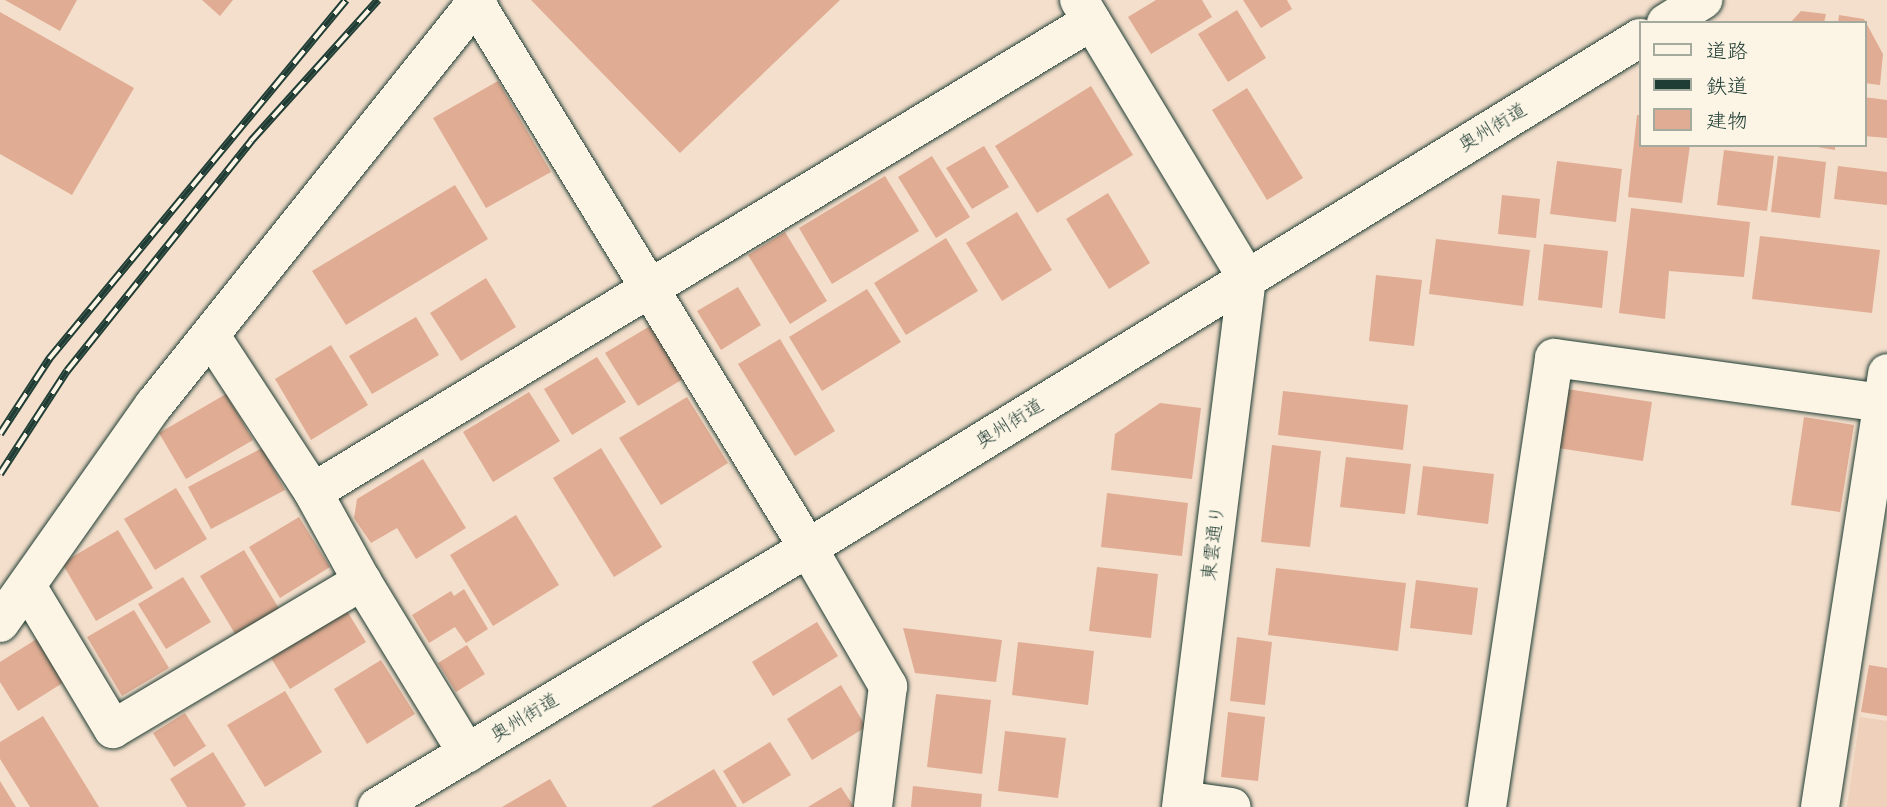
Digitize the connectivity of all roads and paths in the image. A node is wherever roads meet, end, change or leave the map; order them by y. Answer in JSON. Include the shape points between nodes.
{"nodes":[{"id":1,"x":1703,"y":0,"type":"edge"},
{"id":2,"x":476,"y":1,"type":"edge"},
{"id":3,"x":1085,"y":11,"type":"edge"},
{"id":4,"x":1669,"y":21,"type":"edge"},
{"id":5,"x":1638,"y":39,"type":"edge"},
{"id":6,"x":1247,"y":278,"type":"junction"},
{"id":7,"x":650,"y":288,"type":"junction"},
{"id":8,"x":211,"y":336,"type":"junction"},
{"id":9,"x":1885,"y":388,"type":"edge"},
{"id":10,"x":313,"y":492,"type":"junction"},
{"id":11,"x":808,"y":548,"type":"junction"},
{"id":12,"x":362,"y":581,"type":"junction"},
{"id":13,"x":27,"y":586,"type":"junction"},
{"id":14,"x":0,"y":623,"type":"edge"},
{"id":15,"x":467,"y":753,"type":"junction"},
{"id":16,"x":1182,"y":804,"type":"edge"},
{"id":17,"x":377,"y":807,"type":"edge"},
{"id":18,"x":873,"y":807,"type":"edge"},
{"id":19,"x":1232,"y":807,"type":"edge"},
{"id":20,"x":1487,"y":807,"type":"edge"},
{"id":21,"x":1820,"y":807,"type":"edge"}],
"edges":[{"from":1,"to":4,"type":"street"},
{"from":2,"to":7,"type":"street"},
{"from":2,"to":8,"type":"street"},
{"from":3,"to":6,"type":"street"},
{"from":3,"to":7,"type":"street"},
{"from":5,"to":6,"type":"street","name":"奥州街道"},
{"from":6,"to":11,"type":"street","name":"奥州街道"},
{"from":6,"to":16,"type":"street","name":"東雲通り"},
{"from":7,"to":10,"type":"street"},
{"from":7,"to":11,"type":"street"},
{"from":8,"to":10,"type":"street"},
{"from":8,"to":13,"type":"street","via":[[154,405]]},
{"from":9,"to":20,"type":"street","via":[[1554,358]]},
{"from":9,"to":21,"type":"street"},
{"from":10,"to":12,"type":"street"},
{"from":11,"to":15,"type":"street","name":"奥州街道"},
{"from":11,"to":18,"type":"street","via":[[888,686]]},
{"from":12,"to":13,"type":"street","via":[[113,729]]},
{"from":12,"to":15,"type":"street"},
{"from":13,"to":14,"type":"street"},
{"from":15,"to":17,"type":"street","name":"奥州街道"},
{"from":16,"to":19,"type":"street"}]}
